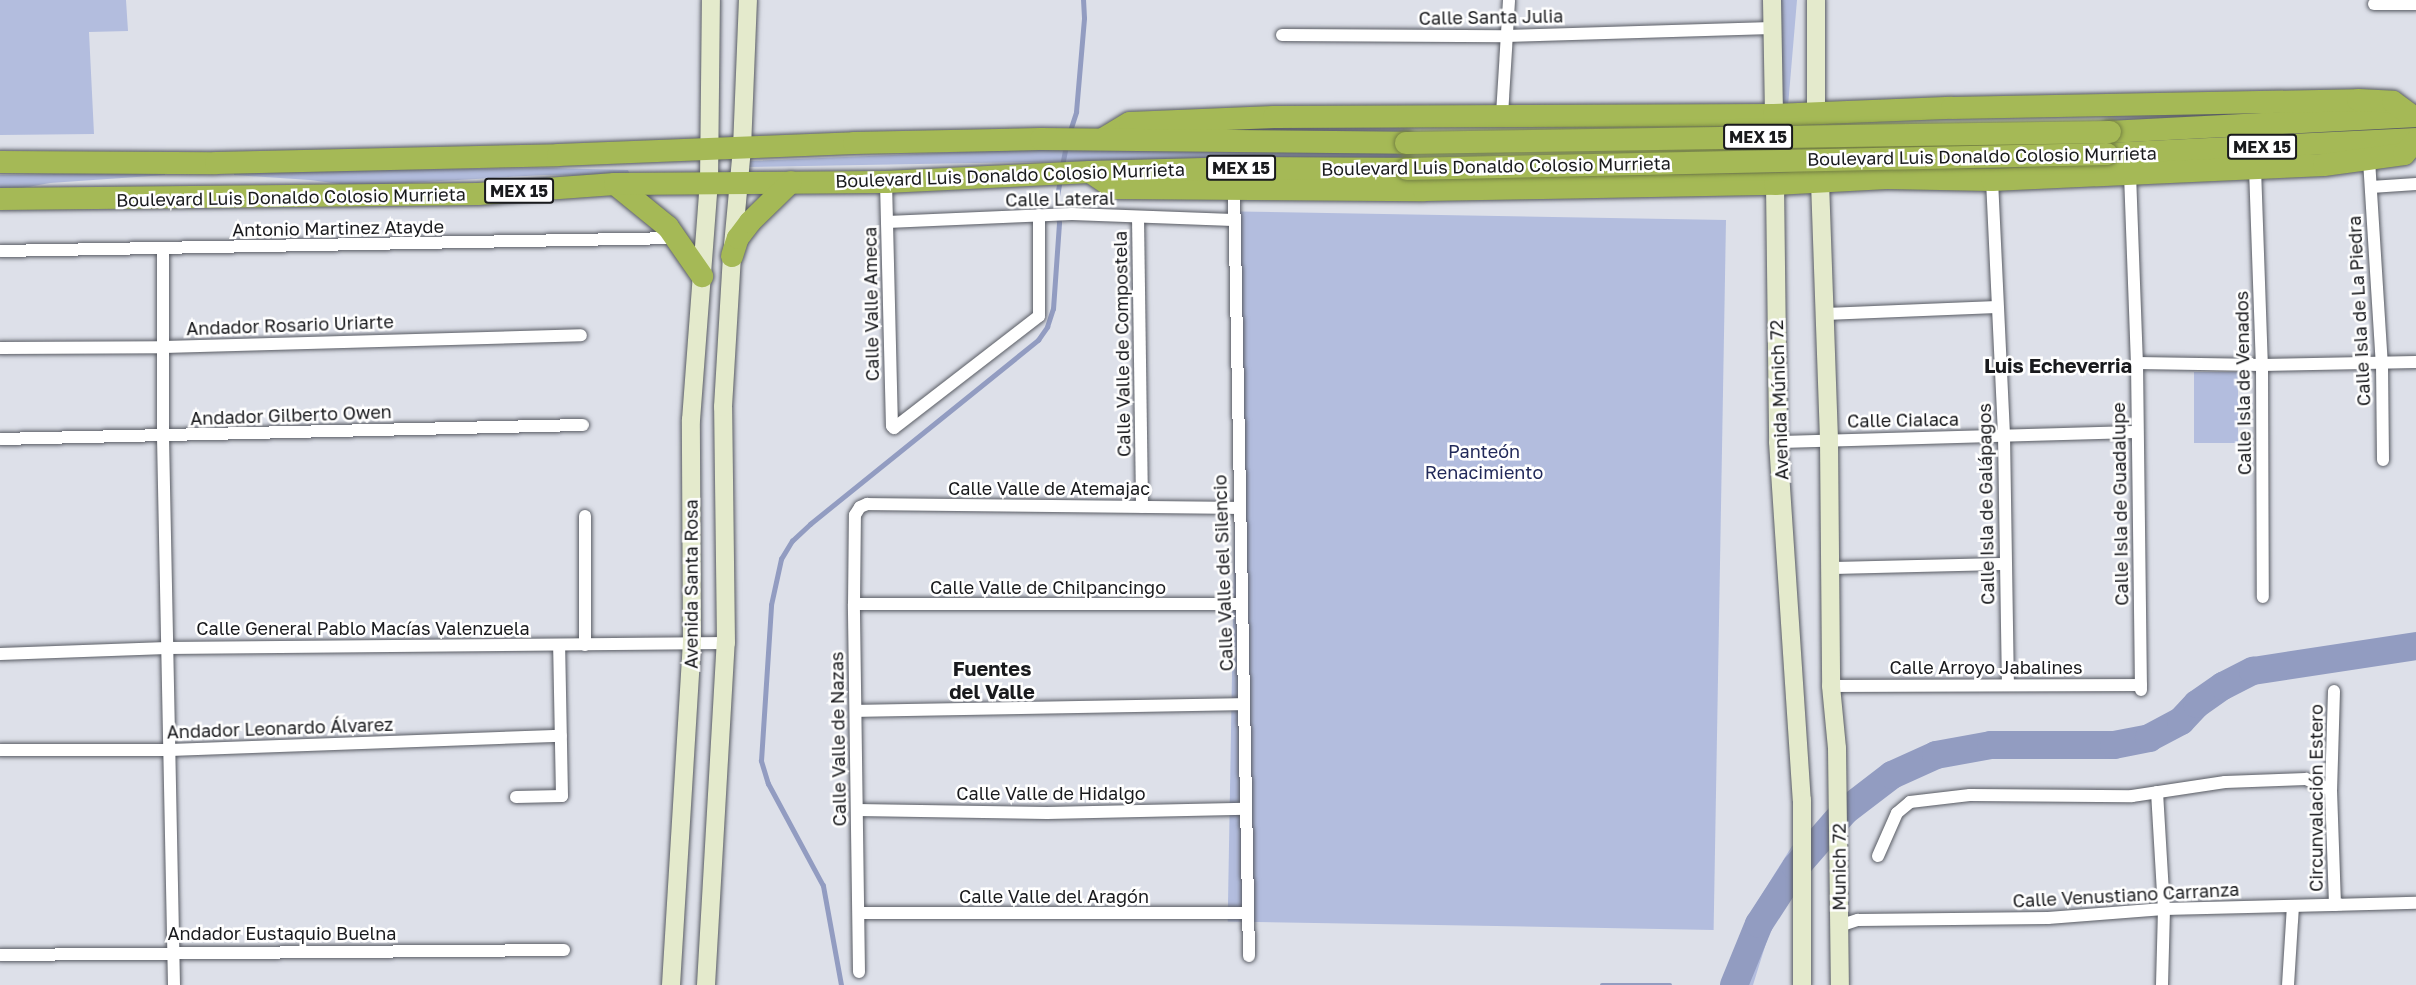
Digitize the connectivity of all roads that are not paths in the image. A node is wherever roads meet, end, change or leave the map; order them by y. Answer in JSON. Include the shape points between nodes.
{"nodes":[{"id":1,"x":711,"y":0,"type":"edge"},
{"id":2,"x":748,"y":0,"type":"edge"},
{"id":3,"x":1509,"y":0,"type":"edge"},
{"id":4,"x":1772,"y":0,"type":"edge"},
{"id":5,"x":1816,"y":0,"type":"edge"},
{"id":6,"x":2374,"y":4,"type":"dead end"},
{"id":7,"x":2416,"y":4,"type":"edge"},
{"id":8,"x":1772,"y":28,"type":"junction"},
{"id":9,"x":1282,"y":35,"type":"dead end"},
{"id":10,"x":1506,"y":36,"type":"junction"},
{"id":11,"x":1893,"y":110,"type":"junction"},
{"id":12,"x":1816,"y":113,"type":"junction"},
{"id":13,"x":1774,"y":114,"type":"junction"},
{"id":14,"x":1502,"y":115,"type":"junction"},
{"id":15,"x":1681,"y":116,"type":"junction"},
{"id":16,"x":2414,"y":116,"type":"edge"},
{"id":17,"x":1091,"y":140,"type":"junction"},
{"id":18,"x":2416,"y":140,"type":"edge"},
{"id":19,"x":2108,"y":143,"type":"junction"},
{"id":20,"x":741,"y":148,"type":"junction"},
{"id":21,"x":709,"y":150,"type":"junction"},
{"id":22,"x":2369,"y":160,"type":"junction"},
{"id":23,"x":0,"y":162,"type":"edge"},
{"id":24,"x":2255,"y":168,"type":"junction"},
{"id":25,"x":1082,"y":172,"type":"junction"},
{"id":26,"x":2130,"y":174,"type":"junction"},
{"id":27,"x":1887,"y":178,"type":"junction"},
{"id":28,"x":1992,"y":180,"type":"junction"},
{"id":29,"x":791,"y":182,"type":"junction"},
{"id":30,"x":886,"y":182,"type":"junction"},
{"id":31,"x":1820,"y":182,"type":"junction"},
{"id":32,"x":709,"y":183,"type":"junction"},
{"id":33,"x":738,"y":183,"type":"junction"},
{"id":34,"x":615,"y":184,"type":"junction"},
{"id":35,"x":1775,"y":184,"type":"junction"},
{"id":36,"x":2416,"y":184,"type":"edge"},
{"id":37,"x":1674,"y":185,"type":"junction"},
{"id":38,"x":2371,"y":187,"type":"junction"},
{"id":39,"x":1234,"y":188,"type":"junction"},
{"id":40,"x":0,"y":200,"type":"edge"},
{"id":41,"x":1039,"y":216,"type":"junction"},
{"id":42,"x":1138,"y":217,"type":"junction"},
{"id":43,"x":1233,"y":220,"type":"junction"},
{"id":44,"x":887,"y":222,"type":"junction"},
{"id":45,"x":677,"y":238,"type":"junction"},
{"id":46,"x":163,"y":250,"type":"junction"},
{"id":47,"x":0,"y":251,"type":"edge"},
{"id":48,"x":732,"y":256,"type":"junction"},
{"id":49,"x":702,"y":276,"type":"junction"},
{"id":50,"x":1997,"y":307,"type":"junction"},
{"id":51,"x":1825,"y":314,"type":"junction"},
{"id":52,"x":581,"y":335,"type":"dead end"},
{"id":53,"x":164,"y":346,"type":"junction"},
{"id":54,"x":0,"y":348,"type":"edge"},
{"id":55,"x":2416,"y":362,"type":"edge"},
{"id":56,"x":2137,"y":363,"type":"junction"},
{"id":57,"x":2382,"y":364,"type":"junction"},
{"id":58,"x":2262,"y":365,"type":"junction"},
{"id":59,"x":583,"y":425,"type":"dead end"},
{"id":60,"x":2137,"y":432,"type":"junction"},
{"id":61,"x":2004,"y":435,"type":"junction"},
{"id":62,"x":163,"y":437,"type":"junction"},
{"id":63,"x":0,"y":439,"type":"edge"},
{"id":64,"x":1829,"y":440,"type":"junction"},
{"id":65,"x":1778,"y":442,"type":"junction"},
{"id":66,"x":2383,"y":460,"type":"dead end"},
{"id":67,"x":860,"y":507,"type":"joint"},
{"id":68,"x":1142,"y":507,"type":"junction"},
{"id":69,"x":1238,"y":508,"type":"junction"},
{"id":70,"x":585,"y":516,"type":"dead end"},
{"id":71,"x":2005,"y":564,"type":"junction"},
{"id":72,"x":1829,"y":568,"type":"junction"},
{"id":73,"x":2263,"y":597,"type":"dead end"},
{"id":74,"x":854,"y":604,"type":"junction"},
{"id":75,"x":1241,"y":604,"type":"junction"},
{"id":76,"x":692,"y":643,"type":"junction"},
{"id":77,"x":726,"y":643,"type":"junction"},
{"id":78,"x":559,"y":645,"type":"junction"},
{"id":79,"x":585,"y":645,"type":"junction"},
{"id":80,"x":167,"y":648,"type":"junction"},
{"id":81,"x":0,"y":654,"type":"edge"},
{"id":82,"x":2008,"y":684,"type":"junction"},
{"id":83,"x":1831,"y":686,"type":"junction"},
{"id":84,"x":2141,"y":688,"type":"joint"},
{"id":85,"x":2334,"y":691,"type":"dead end"},
{"id":86,"x":1244,"y":704,"type":"junction"},
{"id":87,"x":856,"y":711,"type":"junction"},
{"id":88,"x":561,"y":736,"type":"junction"},
{"id":89,"x":0,"y":750,"type":"edge"},
{"id":90,"x":170,"y":750,"type":"junction"},
{"id":91,"x":2331,"y":790,"type":"junction"},
{"id":92,"x":2157,"y":792,"type":"junction"},
{"id":93,"x":516,"y":797,"type":"dead end"},
{"id":94,"x":1802,"y":800,"type":"joint"},
{"id":95,"x":1246,"y":809,"type":"junction"},
{"id":96,"x":857,"y":810,"type":"junction"},
{"id":97,"x":1878,"y":856,"type":"dead end"},
{"id":98,"x":2416,"y":903,"type":"edge"},
{"id":99,"x":2335,"y":905,"type":"junction"},
{"id":100,"x":2294,"y":906,"type":"junction"},
{"id":101,"x":2164,"y":909,"type":"junction"},
{"id":102,"x":859,"y":913,"type":"junction"},
{"id":103,"x":1248,"y":913,"type":"junction"},
{"id":104,"x":1839,"y":926,"type":"junction"},
{"id":105,"x":564,"y":950,"type":"dead end"},
{"id":106,"x":173,"y":951,"type":"junction"},
{"id":107,"x":0,"y":955,"type":"edge"},
{"id":108,"x":1249,"y":956,"type":"dead end"},
{"id":109,"x":859,"y":972,"type":"dead end"},
{"id":110,"x":174,"y":985,"type":"edge"},
{"id":111,"x":671,"y":985,"type":"edge"},
{"id":112,"x":706,"y":985,"type":"edge"},
{"id":113,"x":1802,"y":985,"type":"edge"},
{"id":114,"x":1840,"y":985,"type":"edge"},
{"id":115,"x":2162,"y":985,"type":"edge"},
{"id":116,"x":2288,"y":985,"type":"edge"}],
"edges":[{"from":1,"to":21,"type":"main road"},
{"from":2,"to":20,"type":"main road"},
{"from":3,"to":10,"type":"street"},
{"from":4,"to":8,"type":"main road","name":"Avenida Múnich 72"},
{"from":5,"to":12,"type":"main road"},
{"from":6,"to":7,"type":"street"},
{"from":8,"to":10,"type":"street","name":"Calle Santa Julia"},
{"from":8,"to":13,"type":"main road","name":"Avenida Múnich 72"},
{"from":9,"to":10,"type":"street","name":"Calle Santa Julia"},
{"from":10,"to":14,"type":"street"},
{"from":11,"to":12,"type":"highway"},
{"from":11,"to":16,"type":"highway","via":[[2358,100],[2393,102]]},
{"from":11,"to":27,"type":"highway","via":[[1868,125],[1862,142],[1862,152],[1870,165]]},
{"from":12,"to":13,"type":"highway"},
{"from":12,"to":31,"type":"highway"},
{"from":13,"to":15,"type":"highway"},
{"from":13,"to":35,"type":"highway","name":"Avenida Múnich 72"},
{"from":14,"to":15,"type":"highway"},
{"from":14,"to":17,"type":"highway","via":[[1130,123]]},
{"from":15,"to":37,"type":"highway","via":[[1699,131],[1704,151],[1694,171]]},
{"from":16,"to":19,"type":"highway","name":"Boulevard Luis Donaldo Colosio Murrieta","number":"MEX 15"},
{"from":17,"to":19,"type":"highway","name":"Boulevard Luis Donaldo Colosio Murrieta","number":"MEX 15","bridge":true},
{"from":17,"to":20,"type":"highway","name":"Boulevard Luis Donaldo Colosio Murrieta","number":"MEX 15"},
{"from":18,"to":19,"type":"highway","name":"Boulevard Luis Donaldo Colosio Murrieta","number":"MEX 15"},
{"from":18,"to":22,"type":"highway","via":[[2403,154]]},
{"from":19,"to":25,"type":"highway","name":"Boulevard Luis Donaldo Colosio Murrieta","number":"MEX 15","bridge":true,"via":[[1407,169]]},
{"from":20,"to":21,"type":"highway","name":"Boulevard Luis Donaldo Colosio Murrieta","number":"MEX 15"},
{"from":20,"to":33,"type":"main road","name":"Avenida Santa Rosa"},
{"from":21,"to":23,"type":"highway","name":"Boulevard Luis Donaldo Colosio Murrieta","number":"MEX 15","via":[[216,163]]},
{"from":21,"to":32,"type":"main road","name":"Avenida Santa Rosa"},
{"from":22,"to":24,"type":"highway"},
{"from":22,"to":38,"type":"street","name":"Calle Isla de La Piedra"},
{"from":24,"to":26,"type":"highway"},
{"from":24,"to":58,"type":"street","name":"Calle Isla de Venados"},
{"from":25,"to":30,"type":"highway","name":"Boulevard Luis Donaldo Colosio Murrieta","number":"MEX 15"},
{"from":25,"to":39,"type":"highway","via":[[1114,188]]},
{"from":26,"to":28,"type":"highway"},
{"from":26,"to":56,"type":"street","name":"Calle Isla de Guadalupe"},
{"from":27,"to":28,"type":"highway"},
{"from":27,"to":31,"type":"highway"},
{"from":28,"to":50,"type":"street","name":"Calle Isla de Galápagos"},
{"from":29,"to":30,"type":"highway","name":"Boulevard Luis Donaldo Colosio Murrieta","number":"MEX 15"},
{"from":29,"to":33,"type":"highway","name":"Boulevard Luis Donaldo Colosio Murrieta","number":"MEX 15"},
{"from":29,"to":48,"type":"highway","via":[[750,222],[738,238]]},
{"from":30,"to":44,"type":"street","name":"Calle Valle Ameca"},
{"from":31,"to":35,"type":"highway"},
{"from":31,"to":51,"type":"main road"},
{"from":32,"to":33,"type":"highway","name":"Boulevard Luis Donaldo Colosio Murrieta","number":"MEX 15"},
{"from":32,"to":34,"type":"highway","name":"Boulevard Luis Donaldo Colosio Murrieta","number":"MEX 15"},
{"from":32,"to":49,"type":"main road","name":"Avenida Santa Rosa"},
{"from":33,"to":48,"type":"main road","name":"Avenida Santa Rosa"},
{"from":34,"to":40,"type":"highway","name":"Boulevard Luis Donaldo Colosio Murrieta","number":"MEX 15","via":[[466,194]]},
{"from":34,"to":45,"type":"highway","via":[[653,213]]},
{"from":35,"to":37,"type":"highway"},
{"from":35,"to":65,"type":"main road","name":"Avenida Múnich 72"},
{"from":36,"to":38,"type":"street"},
{"from":37,"to":39,"type":"highway","via":[[1424,190]]},
{"from":38,"to":57,"type":"street","name":"Calle Isla de La Piedra"},
{"from":39,"to":43,"type":"street","name":"Calle Valle del Silencio"},
{"from":41,"to":42,"type":"street","name":"Calle Lateral"},
{"from":41,"to":44,"type":"street","name":"Calle Lateral"},
{"from":41,"to":44,"type":"street","name":"Calle Valle Ameca","via":[[1039,316],[897,427],[892,426]]},
{"from":42,"to":43,"type":"street","name":"Calle Lateral"},
{"from":42,"to":68,"type":"street","name":"Calle Valle de Compostela"},
{"from":43,"to":69,"type":"street","name":"Calle Valle del Silencio"},
{"from":45,"to":46,"type":"street","name":"Antonio Martinez Atayde"},
{"from":45,"to":49,"type":"highway"},
{"from":46,"to":47,"type":"street","name":"Antonio Martinez Atayde"},
{"from":46,"to":53,"type":"street"},
{"from":48,"to":77,"type":"main road","name":"Avenida Santa Rosa","via":[[723,407]]},
{"from":49,"to":76,"type":"main road","name":"Avenida Santa Rosa","via":[[691,420]]},
{"from":50,"to":51,"type":"street"},
{"from":50,"to":61,"type":"street","name":"Calle Isla de Galápagos"},
{"from":51,"to":64,"type":"main road"},
{"from":52,"to":53,"type":"street","name":"Andador Rosario Uriarte"},
{"from":53,"to":54,"type":"street","name":"Andador Rosario Uriarte"},
{"from":53,"to":62,"type":"street"},
{"from":55,"to":57,"type":"street"},
{"from":56,"to":58,"type":"street"},
{"from":56,"to":60,"type":"street","name":"Calle Isla de Guadalupe"},
{"from":57,"to":58,"type":"street"},
{"from":57,"to":66,"type":"street","name":"Calle Isla de La Piedra"},
{"from":58,"to":73,"type":"street","name":"Calle Isla de Venados"},
{"from":59,"to":62,"type":"street","name":"Andador Gilberto Owen"},
{"from":60,"to":61,"type":"street","name":"Calle Cialaca"},
{"from":60,"to":84,"type":"street","name":"Calle Isla de Guadalupe"},
{"from":61,"to":64,"type":"street","name":"Calle Cialaca"},
{"from":61,"to":71,"type":"street","name":"Calle Isla de Galápagos"},
{"from":62,"to":63,"type":"street","name":"Andador Gilberto Owen"},
{"from":62,"to":80,"type":"street"},
{"from":64,"to":65,"type":"street","name":"Calle Cialaca"},
{"from":64,"to":72,"type":"main road"},
{"from":65,"to":94,"type":"main road","name":"Avenida Múnich 72"},
{"from":67,"to":68,"type":"street","name":"Calle Valle de Atemajac"},
{"from":67,"to":74,"type":"street","name":"Calle Valle de Nazas","via":[[855,515]]},
{"from":68,"to":69,"type":"street","name":"Calle Valle de Atemajac"},
{"from":69,"to":75,"type":"street","name":"Calle Valle del Silencio"},
{"from":70,"to":79,"type":"street"},
{"from":71,"to":72,"type":"street"},
{"from":71,"to":82,"type":"street","name":"Calle Isla de Galápagos"},
{"from":72,"to":83,"type":"main road"},
{"from":74,"to":75,"type":"street","name":"Calle Valle de Chilpancingo"},
{"from":74,"to":87,"type":"street","name":"Calle Valle de Nazas"},
{"from":75,"to":86,"type":"street","name":"Calle Valle del Silencio"},
{"from":76,"to":77,"type":"street","name":"Calle General Pablo Macías Valenzuela"},
{"from":76,"to":79,"type":"street","name":"Calle General Pablo Macías Valenzuela"},
{"from":76,"to":111,"type":"main road","name":"Avenida Santa Rosa"},
{"from":77,"to":112,"type":"main road","name":"Avenida Santa Rosa"},
{"from":78,"to":79,"type":"street","name":"Calle General Pablo Macías Valenzuela"},
{"from":78,"to":80,"type":"street","name":"Calle General Pablo Macías Valenzuela"},
{"from":78,"to":88,"type":"street"},
{"from":80,"to":81,"type":"street","name":"Calle General Pablo Macías Valenzuela"},
{"from":80,"to":90,"type":"street"},
{"from":82,"to":83,"type":"street","name":"Calle Arroyo Jabalines"},
{"from":82,"to":84,"type":"street","name":"Calle Arroyo Jabalines"},
{"from":83,"to":104,"type":"main road","name":"Munich 72","via":[[1837,748]]},
{"from":85,"to":91,"type":"street","name":"Circunvalación Estero"},
{"from":86,"to":87,"type":"street"},
{"from":86,"to":95,"type":"street","name":"Calle Valle del Silencio"},
{"from":87,"to":96,"type":"street","name":"Calle Valle de Nazas"},
{"from":88,"to":90,"type":"street","name":"Andador Leonardo Álvarez"},
{"from":88,"to":93,"type":"street","via":[[562,796]]},
{"from":89,"to":90,"type":"street","name":"Andador Leonardo Álvarez"},
{"from":90,"to":106,"type":"street"},
{"from":91,"to":92,"type":"street","via":[[2306,779],[2225,782]]},
{"from":91,"to":99,"type":"street","name":"Circunvalación Estero"},
{"from":92,"to":97,"type":"street","via":[[2132,796],[1971,795],[1910,802],[1897,813]]},
{"from":92,"to":101,"type":"street"},
{"from":94,"to":113,"type":"main road","name":"Munich 72"},
{"from":95,"to":96,"type":"street","name":"Calle Valle de Hidalgo","via":[[1047,813]]},
{"from":95,"to":103,"type":"street","name":"Calle Valle del Silencio"},
{"from":96,"to":102,"type":"street","name":"Calle Valle de Nazas"},
{"from":98,"to":99,"type":"street","name":"Calle Venustiano Carranza"},
{"from":99,"to":100,"type":"street","name":"Calle Venustiano Carranza"},
{"from":100,"to":101,"type":"street","name":"Calle Venustiano Carranza"},
{"from":100,"to":116,"type":"street"},
{"from":101,"to":104,"type":"street","name":"Calle Venustiano Carranza","via":[[2048,918],[1858,920]]},
{"from":101,"to":115,"type":"street"},
{"from":102,"to":103,"type":"street","name":"Calle Valle del Aragón"},
{"from":102,"to":109,"type":"street","name":"Calle Valle de Nazas"},
{"from":103,"to":108,"type":"street","name":"Calle Valle del Silencio"},
{"from":104,"to":114,"type":"main road","name":"Munich 72"},
{"from":105,"to":106,"type":"street","name":"Andador Eustaquio Buelna"},
{"from":106,"to":107,"type":"street","name":"Andador Eustaquio Buelna"},
{"from":106,"to":110,"type":"street"}]}
